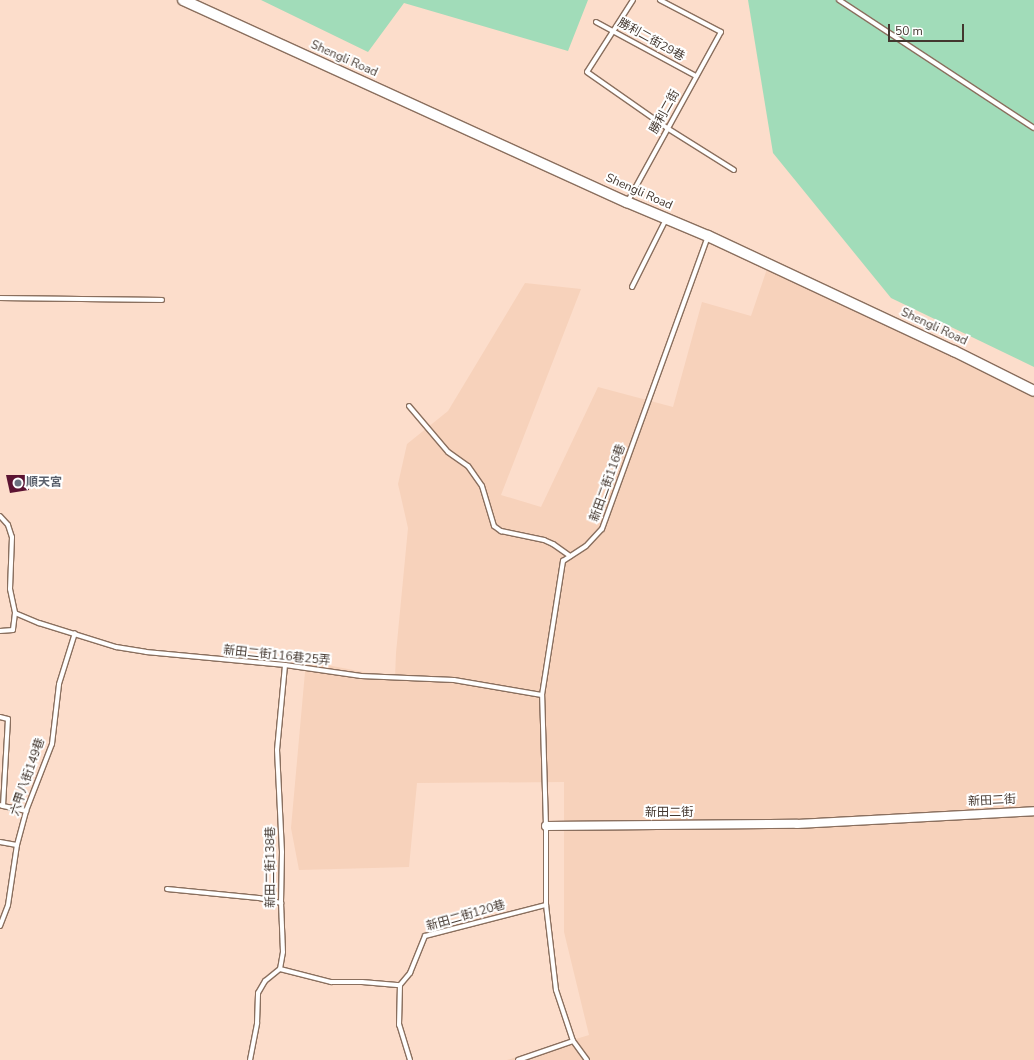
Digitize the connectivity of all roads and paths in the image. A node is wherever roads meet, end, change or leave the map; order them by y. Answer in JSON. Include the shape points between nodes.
{"nodes":[{"id":1,"x":183,"y":0,"type":"edge"},
{"id":2,"x":633,"y":0,"type":"edge"},
{"id":3,"x":660,"y":0,"type":"edge"},
{"id":4,"x":838,"y":0,"type":"edge"},
{"id":5,"x":596,"y":22,"type":"dead end"},
{"id":6,"x":613,"y":30,"type":"junction"},
{"id":7,"x":696,"y":76,"type":"junction"},
{"id":8,"x":667,"y":128,"type":"junction"},
{"id":9,"x":1034,"y":128,"type":"edge"},
{"id":10,"x":734,"y":170,"type":"dead end"},
{"id":11,"x":628,"y":202,"type":"junction"},
{"id":12,"x":666,"y":218,"type":"junction"},
{"id":13,"x":708,"y":236,"type":"junction"},
{"id":14,"x":632,"y":287,"type":"dead end"},
{"id":15,"x":0,"y":298,"type":"edge"},
{"id":16,"x":162,"y":300,"type":"dead end"},
{"id":17,"x":1034,"y":391,"type":"edge"},
{"id":18,"x":409,"y":406,"type":"dead end"},
{"id":19,"x":0,"y":516,"type":"edge"},
{"id":20,"x":570,"y":556,"type":"junction"},
{"id":21,"x":15,"y":613,"type":"junction"},
{"id":22,"x":0,"y":631,"type":"edge"},
{"id":23,"x":75,"y":634,"type":"junction"},
{"id":24,"x":285,"y":666,"type":"junction"},
{"id":25,"x":542,"y":695,"type":"junction"},
{"id":26,"x":0,"y":717,"type":"edge"},
{"id":27,"x":1,"y":805,"type":"edge"},
{"id":28,"x":1034,"y":811,"type":"edge"},
{"id":29,"x":26,"y":812,"type":"junction"},
{"id":30,"x":546,"y":826,"type":"junction"},
{"id":31,"x":0,"y":842,"type":"edge"},
{"id":32,"x":17,"y":845,"type":"junction"},
{"id":33,"x":167,"y":889,"type":"dead end"},
{"id":34,"x":281,"y":904,"type":"junction"},
{"id":35,"x":546,"y":905,"type":"junction"},
{"id":36,"x":0,"y":926,"type":"edge"},
{"id":37,"x":280,"y":969,"type":"junction"},
{"id":38,"x":400,"y":985,"type":"junction"},
{"id":39,"x":572,"y":1041,"type":"junction"},
{"id":40,"x":250,"y":1060,"type":"edge"},
{"id":41,"x":410,"y":1060,"type":"edge"},
{"id":42,"x":518,"y":1060,"type":"edge"},
{"id":43,"x":587,"y":1060,"type":"edge"}],
"edges":[{"from":1,"to":11,"type":"street","name":"Shengli Road"},
{"from":2,"to":6,"type":"lane"},
{"from":3,"to":7,"type":"lane","name":"勝利二街","via":[[721,32]]},
{"from":4,"to":9,"type":"lane"},
{"from":5,"to":6,"type":"lane","name":"勝利二街29巷"},
{"from":6,"to":7,"type":"lane","name":"勝利二街29巷"},
{"from":6,"to":8,"type":"lane","via":[[587,72]]},
{"from":7,"to":8,"type":"lane","name":"勝利二街"},
{"from":8,"to":10,"type":"lane"},
{"from":8,"to":11,"type":"lane","name":"勝利二街"},
{"from":11,"to":12,"type":"street","name":"Shengli Road"},
{"from":12,"to":13,"type":"street","name":"Shengli Road"},
{"from":12,"to":14,"type":"lane"},
{"from":13,"to":17,"type":"street","name":"Shengli Road","via":[[954,350]]},
{"from":13,"to":20,"type":"lane","name":"新田二街116巷","via":[[602,529],[586,546]]},
{"from":15,"to":16,"type":"lane"},
{"from":18,"to":20,"type":"lane","via":[[448,452],[468,466],[482,486],[494,526],[501,531],[544,540]]},
{"from":19,"to":21,"type":"lane","via":[[8,525],[12,537],[10,589]]},
{"from":20,"to":25,"type":"lane","name":"新田二街116巷","via":[[563,561]]},
{"from":21,"to":22,"type":"lane","via":[[13,630]]},
{"from":21,"to":23,"type":"lane","name":"新田二街116巷25弄"},
{"from":23,"to":24,"type":"lane","name":"新田二街116巷25弄","via":[[116,647],[146,652]]},
{"from":23,"to":29,"type":"lane","name":"六甲八街149巷","via":[[59,684],[52,744]]},
{"from":24,"to":25,"type":"lane","name":"新田二街116巷25弄","via":[[361,676],[454,680]]},
{"from":24,"to":34,"type":"lane","name":"新田二街138巷","via":[[277,750],[282,852]]},
{"from":25,"to":30,"type":"lane","name":"新田二街116巷"},
{"from":26,"to":27,"type":"lane","via":[[8,719]]},
{"from":27,"to":29,"type":"lane"},
{"from":28,"to":30,"type":"street","name":"新田二街","via":[[797,824]]},
{"from":29,"to":32,"type":"lane","name":"六甲八街149巷"},
{"from":30,"to":35,"type":"lane"},
{"from":31,"to":32,"type":"lane"},
{"from":32,"to":36,"type":"lane","name":"六甲八街149巷","via":[[8,906]]},
{"from":33,"to":34,"type":"lane","via":[[259,898]]},
{"from":34,"to":37,"type":"lane","name":"新田二街138巷","via":[[283,952]]},
{"from":35,"to":38,"type":"lane","name":"新田二街120巷","via":[[425,936],[410,973]]},
{"from":35,"to":39,"type":"lane","via":[[556,990]]},
{"from":37,"to":38,"type":"lane","via":[[331,982]]},
{"from":37,"to":40,"type":"lane","via":[[265,981],[258,993],[257,1023]]},
{"from":38,"to":41,"type":"lane","via":[[399,1025]]},
{"from":39,"to":42,"type":"lane"},
{"from":39,"to":43,"type":"lane"}]}
